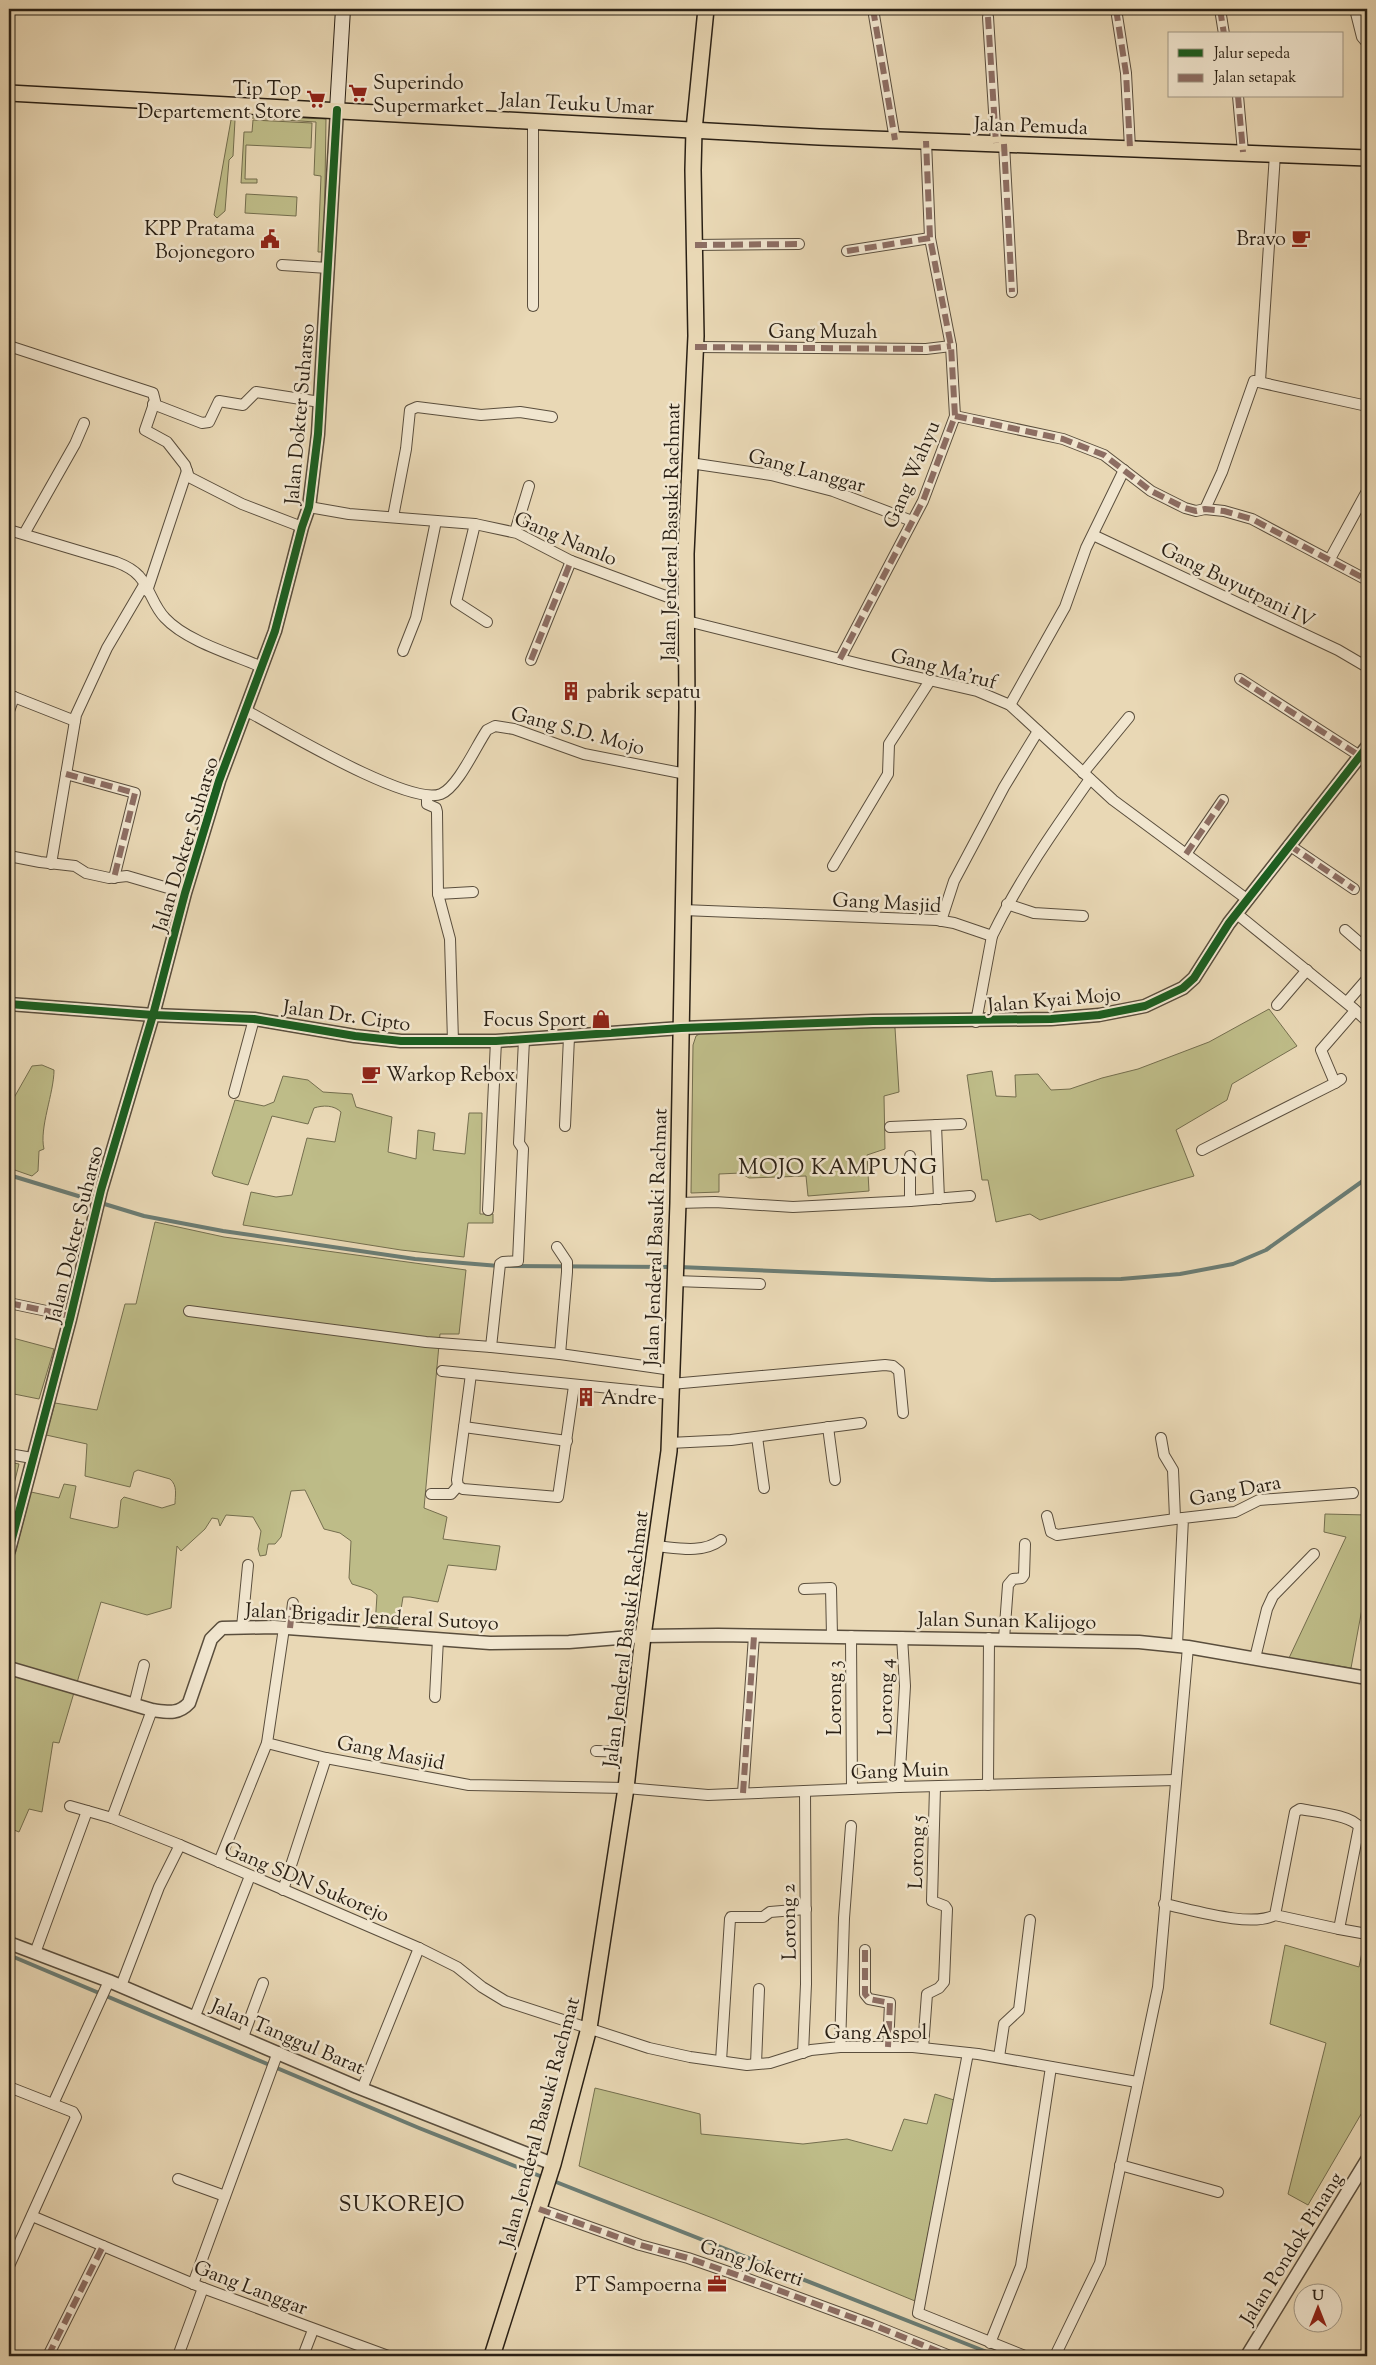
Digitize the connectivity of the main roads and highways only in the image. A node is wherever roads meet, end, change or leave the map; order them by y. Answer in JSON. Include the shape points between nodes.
{"nodes":[{"id":1,"x":342,"y":9,"type":"edge"},
{"id":2,"x":706,"y":9,"type":"edge"},
{"id":3,"x":9,"y":93,"type":"edge"},
{"id":4,"x":337,"y":110,"type":"junction"},
{"id":5,"x":694,"y":130,"type":"junction"},
{"id":6,"x":1367,"y":158,"type":"edge"},
{"id":7,"x":492,"y":2356,"type":"edge"}],
"edges":[{"from":1,"to":4,"type":"main road"},
{"from":2,"to":5,"type":"main road","name":"Jalan Jenderal Basuki Rachmat"},
{"from":3,"to":4,"type":"main road","name":"Jalan Teuku Umar"},
{"from":4,"to":5,"type":"main road","name":"Jalan Teuku Umar"},
{"from":5,"to":6,"type":"main road","name":"Jalan Pemuda"},
{"from":5,"to":7,"type":"main road","name":"Jalan Jenderal Basuki Rachmat","via":[[695,347],[686,554],[686,774],[677,1261],[669,1443],[631,1752],[589,2028],[553,2164]]}]}
